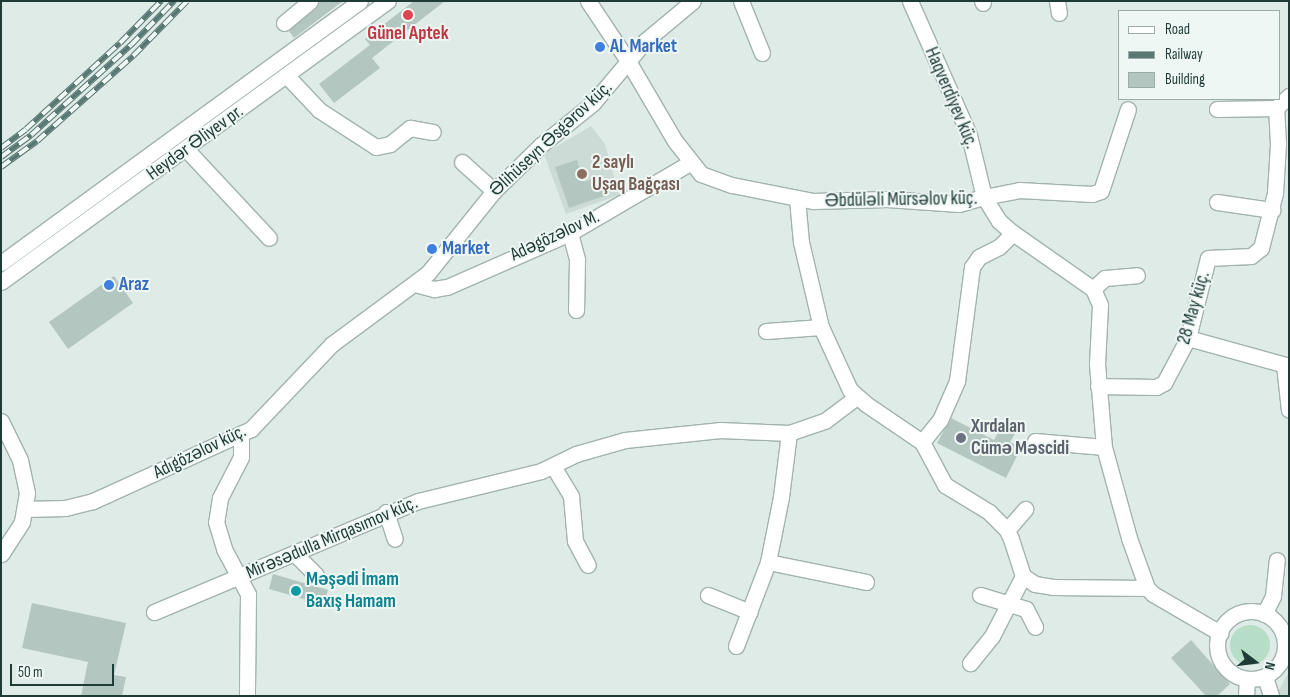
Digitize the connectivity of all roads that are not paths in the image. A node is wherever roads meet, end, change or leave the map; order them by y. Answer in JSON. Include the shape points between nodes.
{"nodes":[{"id":1,"x":310,"y":1,"type":"edge"},
{"id":2,"x":360,"y":1,"type":"edge"},
{"id":3,"x":388,"y":1,"type":"edge"},
{"id":4,"x":588,"y":1,"type":"edge"},
{"id":5,"x":693,"y":1,"type":"edge"},
{"id":6,"x":741,"y":1,"type":"edge"},
{"id":7,"x":910,"y":1,"type":"edge"},
{"id":8,"x":284,"y":23,"type":"dead end"},
{"id":9,"x":762,"y":53,"type":"dead end"},
{"id":10,"x":628,"y":61,"type":"junction"},
{"id":11,"x":287,"y":76,"type":"junction"},
{"id":12,"x":1289,"y":96,"type":"edge"},
{"id":13,"x":1276,"y":108,"type":"junction"},
{"id":14,"x":1128,"y":109,"type":"dead end"},
{"id":15,"x":1217,"y":109,"type":"dead end"},
{"id":16,"x":433,"y":132,"type":"dead end"},
{"id":17,"x":187,"y":150,"type":"junction"},
{"id":18,"x":462,"y":162,"type":"dead end"},
{"id":19,"x":690,"y":163,"type":"junction"},
{"id":20,"x":494,"y":191,"type":"junction"},
{"id":21,"x":984,"y":197,"type":"junction"},
{"id":22,"x":797,"y":199,"type":"junction"},
{"id":23,"x":1217,"y":202,"type":"dead end"},
{"id":24,"x":1272,"y":210,"type":"junction"},
{"id":25,"x":570,"y":233,"type":"junction"},
{"id":26,"x":1013,"y":233,"type":"junction"},
{"id":27,"x":269,"y":238,"type":"dead end"},
{"id":28,"x":1,"y":263,"type":"edge"},
{"id":29,"x":1137,"y":275,"type":"dead end"},
{"id":30,"x":1,"y":282,"type":"edge"},
{"id":31,"x":415,"y":284,"type":"junction"},
{"id":32,"x":1093,"y":289,"type":"junction"},
{"id":33,"x":576,"y":310,"type":"dead end"},
{"id":34,"x":821,"y":327,"type":"junction"},
{"id":35,"x":766,"y":332,"type":"dead end"},
{"id":36,"x":1188,"y":338,"type":"junction"},
{"id":37,"x":1286,"y":366,"type":"edge"},
{"id":38,"x":1098,"y":386,"type":"junction"},
{"id":39,"x":856,"y":397,"type":"junction"},
{"id":40,"x":1289,"y":410,"type":"edge"},
{"id":41,"x":1,"y":421,"type":"edge"},
{"id":42,"x":789,"y":433,"type":"junction"},
{"id":43,"x":241,"y":435,"type":"junction"},
{"id":44,"x":1035,"y":441,"type":"dead end"},
{"id":45,"x":922,"y":442,"type":"junction"},
{"id":46,"x":1104,"y":447,"type":"junction"},
{"id":47,"x":553,"y":466,"type":"junction"},
{"id":48,"x":25,"y":509,"type":"junction"},
{"id":49,"x":1025,"y":509,"type":"dead end"},
{"id":50,"x":386,"y":512,"type":"junction"},
{"id":51,"x":1007,"y":530,"type":"junction"},
{"id":52,"x":394,"y":539,"type":"dead end"},
{"id":53,"x":294,"y":553,"type":"junction"},
{"id":54,"x":1,"y":554,"type":"edge"},
{"id":55,"x":1277,"y":560,"type":"dead end"},
{"id":56,"x":768,"y":562,"type":"junction"},
{"id":57,"x":588,"y":565,"type":"dead end"},
{"id":58,"x":316,"y":575,"type":"dead end"},
{"id":59,"x":241,"y":576,"type":"junction"},
{"id":60,"x":1023,"y":576,"type":"junction"},
{"id":61,"x":866,"y":582,"type":"dead end"},
{"id":62,"x":1147,"y":588,"type":"junction"},
{"id":63,"x":708,"y":595,"type":"dead end"},
{"id":64,"x":980,"y":595,"type":"dead end"},
{"id":65,"x":1010,"y":604,"type":"junction"},
{"id":66,"x":154,"y":612,"type":"dead end"},
{"id":67,"x":750,"y":612,"type":"junction"},
{"id":68,"x":1264,"y":614,"type":"junction"},
{"id":69,"x":1283,"y":620,"type":"edge"},
{"id":70,"x":1035,"y":627,"type":"dead end"},
{"id":71,"x":1220,"y":633,"type":"junction"},
{"id":72,"x":736,"y":646,"type":"dead end"},
{"id":73,"x":970,"y":663,"type":"dead end"},
{"id":74,"x":1265,"y":676,"type":"junction"},
{"id":75,"x":1247,"y":679,"type":"junction"},
{"id":76,"x":247,"y":696,"type":"edge"},
{"id":77,"x":1246,"y":696,"type":"edge"},
{"id":78,"x":1271,"y":696,"type":"edge"}],
"edges":[{"from":1,"to":8,"type":"street"},
{"from":2,"to":28,"type":"street","name":"Heydər Əliyev pr."},
{"from":3,"to":11,"type":"street","name":"Heydər Əliyev pr."},
{"from":4,"to":10,"type":"street","name":"Əbdüləli Mürsəlov küç."},
{"from":5,"to":10,"type":"street","name":"Əlihüseyn Əsgərov küç.","via":[[651,35]]},
{"from":6,"to":9,"type":"street"},
{"from":7,"to":21,"type":"street","name":"Haqverdiyev küç.","via":[[963,118]]},
{"from":10,"to":19,"type":"street","name":"Əbdüləli Mürsəlov küç."},
{"from":10,"to":20,"type":"street","name":"Əlihüseyn Əsgərov küç.","via":[[603,93],[541,145]]},
{"from":11,"to":16,"type":"street","via":[[319,110],[376,147],[390,144],[410,128]]},
{"from":11,"to":17,"type":"street","name":"Heydər Əliyev pr."},
{"from":12,"to":13,"type":"street"},
{"from":13,"to":15,"type":"street"},
{"from":13,"to":24,"type":"street","name":"28 May küç.","via":[[1278,144]]},
{"from":14,"to":21,"type":"street","via":[[1101,191],[1092,194],[1019,190]]},
{"from":17,"to":27,"type":"street"},
{"from":17,"to":30,"type":"street","name":"Heydər Əliyev pr."},
{"from":18,"to":20,"type":"street"},
{"from":19,"to":22,"type":"street","name":"Əbdüləli Mürsəlov küç.","via":[[711,179]]},
{"from":19,"to":25,"type":"street","name":"Adəgözəlov M."},
{"from":20,"to":31,"type":"street","name":"Əlihüseyn Əsgərov küç.","via":[[443,256]]},
{"from":21,"to":22,"type":"street","name":"Əbdüləli Mürsəlov küç.","via":[[959,204]]},
{"from":21,"to":26,"type":"street","name":"Əbdüləli Mürsəlov küç.","via":[[999,221]]},
{"from":22,"to":34,"type":"street","via":[[801,242]]},
{"from":23,"to":24,"type":"street"},
{"from":24,"to":36,"type":"street","name":"28 May küç.","via":[[1257,253],[1208,258]]},
{"from":25,"to":31,"type":"street","name":"Adəgözəlov M.","via":[[447,287],[434,289]]},
{"from":25,"to":33,"type":"street","via":[[577,260]]},
{"from":26,"to":32,"type":"street","name":"Əbdüləli Mürsəlov küç."},
{"from":26,"to":45,"type":"street","via":[[999,247],[979,257],[972,267],[957,381],[940,420]]},
{"from":29,"to":32,"type":"street","via":[[1105,278]]},
{"from":31,"to":43,"type":"street","name":"Adıgözəlov küç.","via":[[332,344],[262,419]]},
{"from":32,"to":38,"type":"street","via":[[1100,305]]},
{"from":34,"to":35,"type":"street"},
{"from":34,"to":39,"type":"street","via":[[842,375]]},
{"from":36,"to":37,"type":"street"},
{"from":36,"to":38,"type":"street","name":"28 May küç.","via":[[1164,383],[1156,387]]},
{"from":37,"to":40,"type":"street"},
{"from":38,"to":46,"type":"street"},
{"from":39,"to":42,"type":"street","name":"Mirəsədulla Mirqasımov küç.","via":[[826,420]]},
{"from":39,"to":45,"type":"street"},
{"from":41,"to":48,"type":"street","via":[[20,460],[27,493]]},
{"from":42,"to":47,"type":"street","name":"Mirəsədulla Mirqasımov küç.","via":[[720,430],[640,438],[598,446]]},
{"from":42,"to":56,"type":"street","via":[[781,498]]},
{"from":43,"to":48,"type":"street","name":"Adıgözəlov küç.","via":[[93,501],[65,508]]},
{"from":43,"to":59,"type":"street","via":[[241,457],[220,498],[216,522],[224,550]]},
{"from":44,"to":46,"type":"street"},
{"from":45,"to":51,"type":"street","via":[[945,485],[988,512]]},
{"from":46,"to":62,"type":"street","via":[[1120,513]]},
{"from":47,"to":50,"type":"street","name":"Mirəsədulla Mirqasımov küç."},
{"from":47,"to":57,"type":"street","via":[[571,496],[575,541]]},
{"from":48,"to":54,"type":"street","via":[[17,532]]},
{"from":49,"to":51,"type":"street"},
{"from":50,"to":52,"type":"street"},
{"from":50,"to":53,"type":"street","name":"Mirəsədulla Mirqasımov küç."},
{"from":51,"to":60,"type":"street"},
{"from":53,"to":58,"type":"street"},
{"from":53,"to":59,"type":"street","name":"Mirəsədulla Mirqasımov küç."},
{"from":55,"to":68,"type":"street","via":[[1273,596]]},
{"from":56,"to":61,"type":"street"},
{"from":56,"to":67,"type":"street"},
{"from":59,"to":66,"type":"street","name":"Mirəsədulla Mirqasımov küç."},
{"from":59,"to":76,"type":"street","via":[[248,594]]},
{"from":60,"to":62,"type":"street","via":[[1036,584],[1052,586]]},
{"from":60,"to":65,"type":"street"},
{"from":62,"to":71,"type":"street","via":[[1168,605]]},
{"from":63,"to":67,"type":"street"},
{"from":64,"to":65,"type":"street"},
{"from":65,"to":70,"type":"street","via":[[1026,608]]},
{"from":65,"to":73,"type":"street","via":[[992,636]]},
{"from":67,"to":72,"type":"street"},
{"from":68,"to":69,"type":"street"},
{"from":68,"to":71,"type":"street","via":[[1238,614]]},
{"from":69,"to":74,"type":"street","via":[[1285,649],[1278,666]]},
{"from":71,"to":75,"type":"street","via":[[1218,650],[1225,666]]},
{"from":74,"to":75,"type":"street"},
{"from":74,"to":78,"type":"street"},
{"from":75,"to":77,"type":"street"}]}
